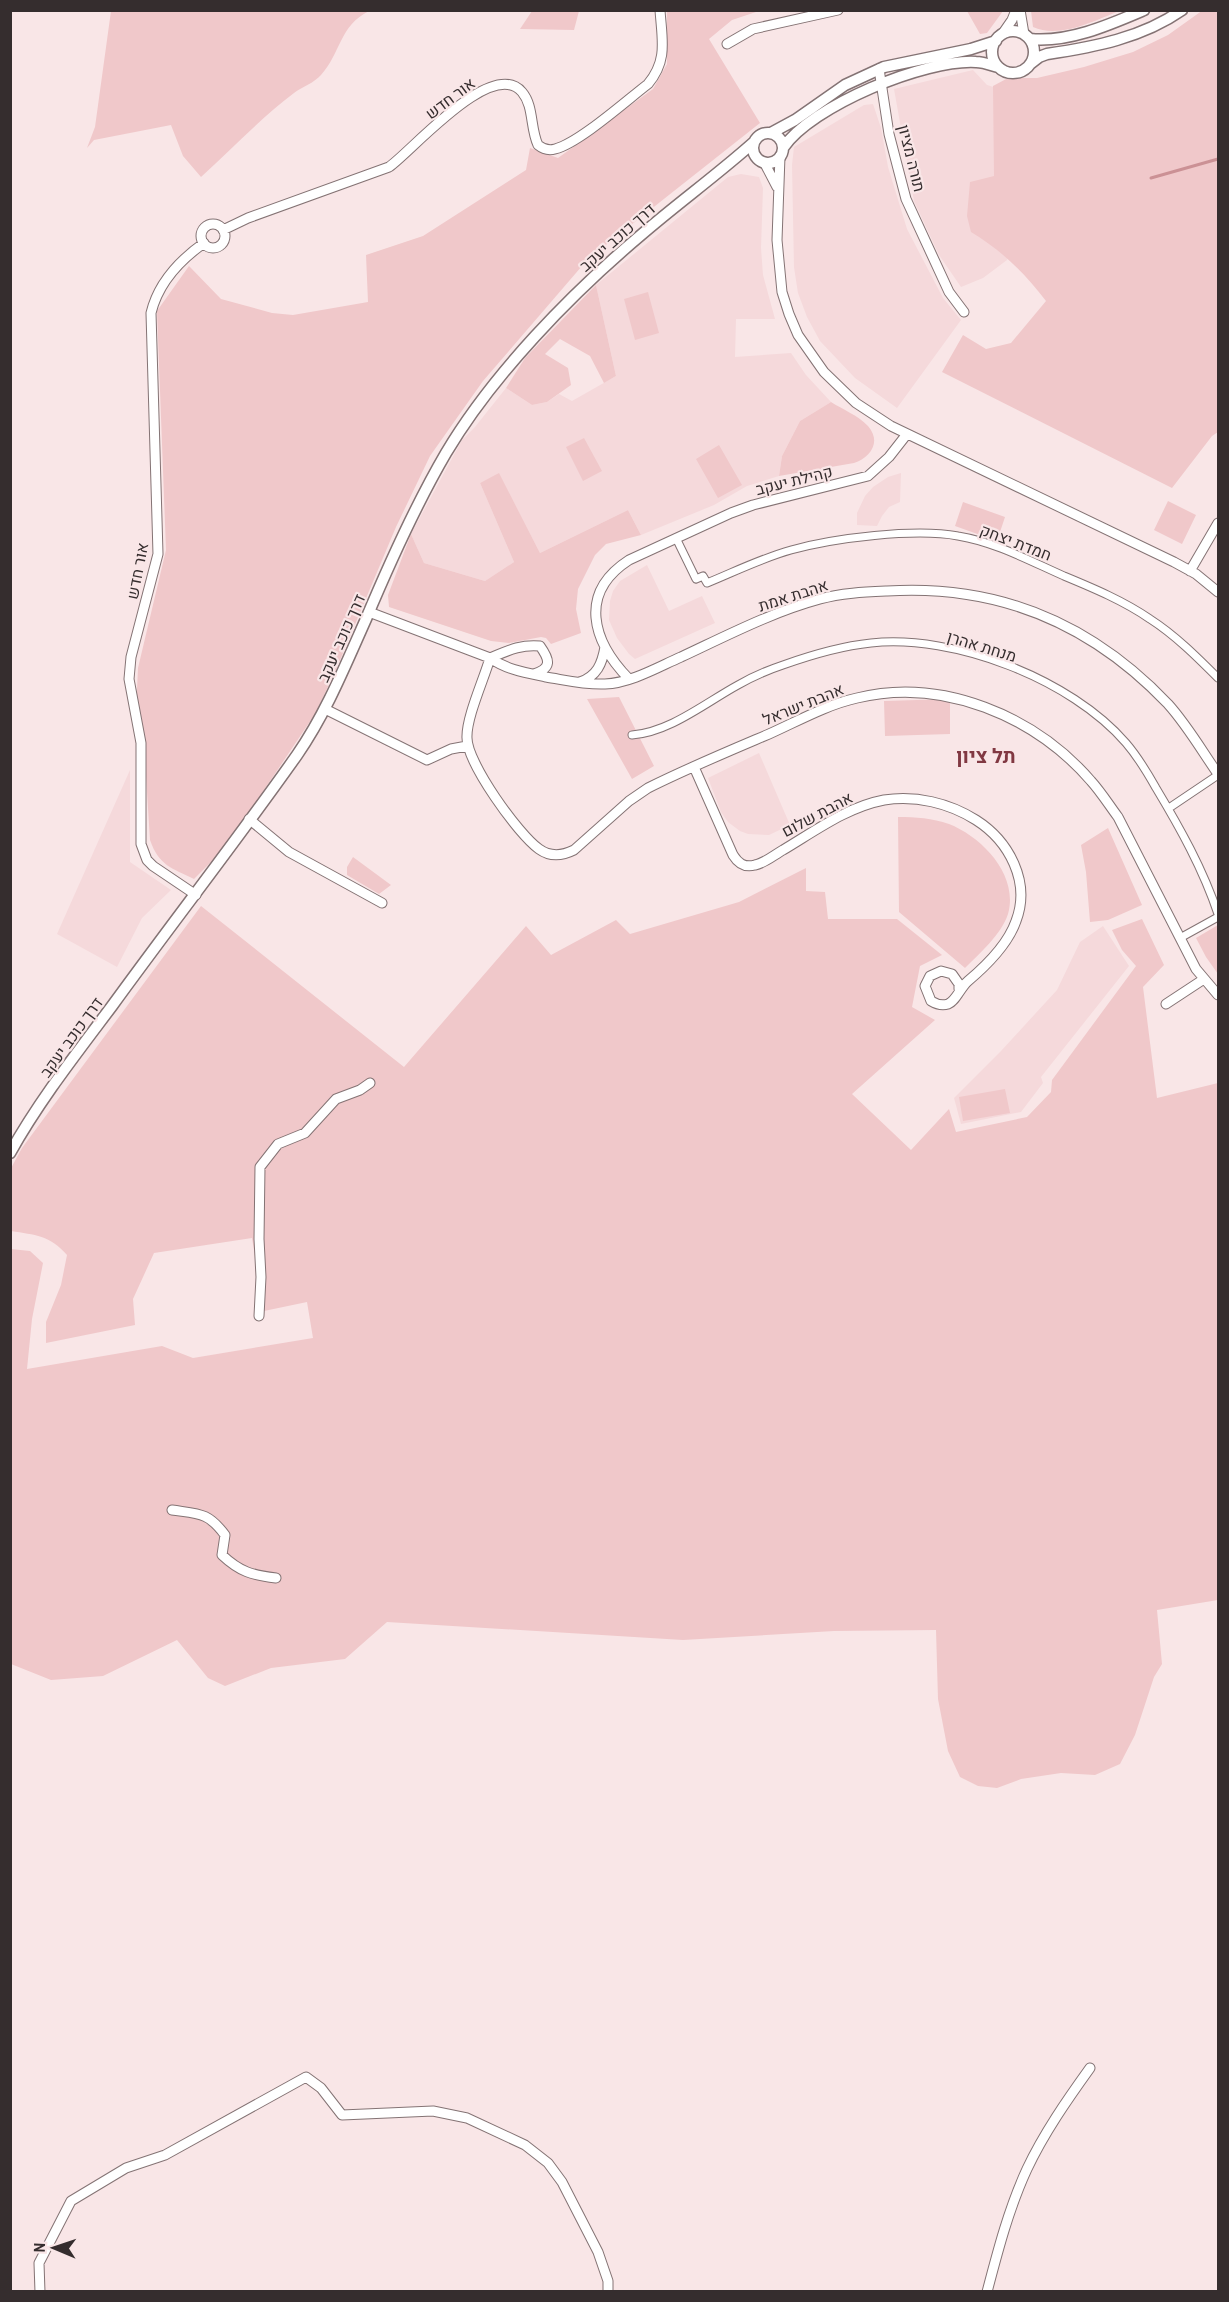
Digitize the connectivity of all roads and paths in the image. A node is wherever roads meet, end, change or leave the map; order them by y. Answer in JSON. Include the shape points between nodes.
{"nodes":[{"id":1,"x":660,"y":10,"type":"edge"},
{"id":2,"x":785,"y":10,"type":"edge"},
{"id":3,"x":838,"y":10,"type":"edge"},
{"id":4,"x":1018,"y":10,"type":"edge"},
{"id":5,"x":1144,"y":10,"type":"edge"},
{"id":6,"x":1182,"y":10,"type":"edge"},
{"id":7,"x":786,"y":21,"type":"junction"},
{"id":8,"x":1027,"y":36,"type":"junction"},
{"id":9,"x":999,"y":37,"type":"junction"},
{"id":10,"x":726,"y":44,"type":"dead end"},
{"id":11,"x":1030,"y":64,"type":"junction"},
{"id":12,"x":998,"y":67,"type":"junction"},
{"id":13,"x":879,"y":69,"type":"junction"},
{"id":14,"x":881,"y":84,"type":"junction"},
{"id":15,"x":771,"y":133,"type":"junction"},
{"id":16,"x":754,"y":142,"type":"junction"},
{"id":17,"x":781,"y":152,"type":"junction"},
{"id":18,"x":762,"y":161,"type":"junction"},
{"id":19,"x":727,"y":166,"type":"junction"},
{"id":20,"x":779,"y":192,"type":"junction"},
{"id":21,"x":223,"y":230,"type":"junction"},
{"id":22,"x":204,"y":243,"type":"junction"},
{"id":23,"x":964,"y":312,"type":"dead end"},
{"id":24,"x":907,"y":434,"type":"junction"},
{"id":25,"x":1218,"y":523,"type":"edge"},
{"id":26,"x":676,"y":538,"type":"junction"},
{"id":27,"x":1190,"y":571,"type":"junction"},
{"id":28,"x":1218,"y":592,"type":"edge"},
{"id":29,"x":369,"y":612,"type":"junction"},
{"id":30,"x":605,"y":647,"type":"junction"},
{"id":31,"x":490,"y":658,"type":"junction"},
{"id":32,"x":534,"y":674,"type":"junction"},
{"id":33,"x":1218,"y":678,"type":"edge"},
{"id":34,"x":629,"y":679,"type":"junction"},
{"id":35,"x":579,"y":682,"type":"junction"},
{"id":36,"x":325,"y":709,"type":"junction"},
{"id":37,"x":632,"y":735,"type":"dead end"},
{"id":38,"x":467,"y":746,"type":"junction"},
{"id":39,"x":693,"y":767,"type":"junction"},
{"id":40,"x":1218,"y":775,"type":"edge"},
{"id":41,"x":1169,"y":808,"type":"junction"},
{"id":42,"x":249,"y":819,"type":"junction"},
{"id":43,"x":196,"y":895,"type":"junction"},
{"id":44,"x":382,"y":903,"type":"dead end"},
{"id":45,"x":1218,"y":916,"type":"edge"},
{"id":46,"x":1180,"y":938,"type":"junction"},
{"id":47,"x":977,"y":974,"type":"junction"},
{"id":48,"x":956,"y":978,"type":"junction"},
{"id":49,"x":1204,"y":979,"type":"junction"},
{"id":50,"x":959,"y":989,"type":"junction"},
{"id":51,"x":1218,"y":995,"type":"edge"},
{"id":52,"x":1166,"y":1004,"type":"dead end"},
{"id":53,"x":370,"y":1083,"type":"dead end"},
{"id":54,"x":10,"y":1153,"type":"edge"},
{"id":55,"x":259,"y":1316,"type":"dead end"},
{"id":56,"x":172,"y":1510,"type":"dead end"},
{"id":57,"x":276,"y":1578,"type":"dead end"},
{"id":58,"x":1090,"y":2068,"type":"dead end"},
{"id":59,"x":40,"y":2292,"type":"edge"},
{"id":60,"x":608,"y":2292,"type":"edge"},
{"id":61,"x":987,"y":2292,"type":"edge"}],
"edges":[{"from":1,"to":21,"type":"street","name":"אור חדש","via":[[663,54],[656,74],[648,84],[564,145],[544,149],[538,145],[523,93],[518,88],[500,85],[482,91],[456,108],[389,167]]},
{"from":2,"to":7,"type":"street"},
{"from":3,"to":7,"type":"street"},
{"from":4,"to":8,"type":"street"},
{"from":4,"to":9,"type":"street"},
{"from":5,"to":8,"type":"street","via":[[1076,34],[1046,40]]},
{"from":6,"to":11,"type":"street","via":[[1121,39],[1047,54]]},
{"from":7,"to":10,"type":"street","via":[[745,32]]},
{"from":8,"to":9,"type":"street","via":[[1010,31]]},
{"from":8,"to":11,"type":"street","via":[[1034,52]]},
{"from":9,"to":12,"type":"street","via":[[992,51]]},
{"from":9,"to":13,"type":"street","via":[[971,49]]},
{"from":11,"to":12,"type":"street","via":[[1014,73]]},
{"from":12,"to":14,"type":"street","via":[[975,62],[953,64]]},
{"from":13,"to":14,"type":"street","name":"תורה מציון"},
{"from":13,"to":15,"type":"street","via":[[845,85]]},
{"from":14,"to":17,"type":"street","via":[[812,120],[798,130]]},
{"from":14,"to":23,"type":"street","name":"תורה מציון","via":[[899,180],[949,292]]},
{"from":15,"to":16,"type":"street","via":[[760,135]]},
{"from":15,"to":17,"type":"street","via":[[779,138]]},
{"from":16,"to":18,"type":"street","via":[[754,152]]},
{"from":16,"to":19,"type":"street","name":"דרך כוכב יעקב"},
{"from":17,"to":18,"type":"street","via":[[773,162]]},
{"from":17,"to":20,"type":"street"},
{"from":18,"to":19,"type":"street","name":"דרך כוכב יעקב","via":[[743,160]]},
{"from":18,"to":20,"type":"street"},
{"from":19,"to":29,"type":"street","name":"דרך כוכב יעקב","via":[[589,281],[486,395],[420,499]]},
{"from":20,"to":24,"type":"street","via":[[778,266],[782,292],[798,335],[824,372],[856,403]]},
{"from":21,"to":22,"type":"street","via":[[225,238],[219,247],[211,248]]},
{"from":21,"to":22,"type":"street","via":[[216,225],[207,226],[202,233]]},
{"from":22,"to":43,"type":"street","name":"אור חדש","via":[[186,255],[176,268],[157,296],[152,313],[158,554],[129,680],[141,743],[141,844],[153,866]]},
{"from":24,"to":26,"type":"street","name":"קהילת יעקב","via":[[868,476],[753,505]]},
{"from":24,"to":27,"type":"street"},
{"from":25,"to":27,"type":"street"},
{"from":26,"to":30,"type":"street","name":"קהילת יעקב","via":[[629,560],[601,586],[596,616]]},
{"from":26,"to":33,"type":"street","name":"חמדת יצחק","via":[[696,579],[703,576],[707,583],[802,548],[884,536],[957,536],[990,544],[1083,584],[1148,618],[1180,641]]},
{"from":27,"to":28,"type":"street"},
{"from":29,"to":31,"type":"street","name":"אהבת אמת"},
{"from":29,"to":36,"type":"street","name":"דרך כוכב יעקב"},
{"from":30,"to":34,"type":"street","name":"קהילת יעקב"},
{"from":30,"to":35,"type":"street","via":[[596,673]]},
{"from":31,"to":32,"type":"street","name":"אהבת אמת","via":[[509,669]]},
{"from":31,"to":32,"type":"street","via":[[528,645],[540,646],[548,665]]},
{"from":31,"to":38,"type":"street"},
{"from":32,"to":35,"type":"street","name":"אהבת אמת"},
{"from":34,"to":35,"type":"street","name":"אהבת אמת","via":[[606,684]]},
{"from":34,"to":40,"type":"street","name":"אהבת אמת","via":[[756,622],[820,599],[903,590],[968,593],[1047,616],[1126,666],[1170,706]]},
{"from":36,"to":38,"type":"street","via":[[427,760]]},
{"from":36,"to":42,"type":"street","name":"דרך כוכב יעקב","via":[[298,754]]},
{"from":37,"to":41,"type":"street","name":"מנחת אהרן","via":[[660,727],[782,665],[873,642],[926,645],[990,659],[1045,682],[1075,700],[1125,742]]},
{"from":38,"to":39,"type":"street","name":"אהבת ישראל","via":[[476,768],[510,815],[539,849],[552,855],[574,850],[638,794]]},
{"from":39,"to":46,"type":"street","name":"אהבת ישראל","via":[[813,712],[858,698],[895,693],[940,694],[978,705],[1023,725],[1091,780],[1118,817]]},
{"from":39,"to":47,"type":"street","name":"אהבת שלום","via":[[733,855],[747,866],[755,866],[844,814],[884,800],[927,800],[977,820],[995,834],[1015,863],[1021,893],[1020,908],[1009,935]]},
{"from":40,"to":41,"type":"street"},
{"from":41,"to":45,"type":"street","name":"מנחת אהרן","via":[[1209,888]]},
{"from":42,"to":43,"type":"street","name":"דרך כוכב יעקב"},
{"from":42,"to":44,"type":"street","via":[[295,856]]},
{"from":43,"to":54,"type":"street","name":"דרך כוכב יעקב","via":[[35,1111]]},
{"from":45,"to":46,"type":"street"},
{"from":46,"to":49,"type":"street","name":"אהבת ישראל"},
{"from":47,"to":48,"type":"street"},
{"from":47,"to":50,"type":"street"},
{"from":48,"to":50,"type":"street"},
{"from":48,"to":50,"type":"street","via":[[946,972],[935,973],[927,981],[926,992],[931,1001],[946,1005],[955,999]]},
{"from":49,"to":51,"type":"street","name":"אהבת ישראל"},
{"from":49,"to":52,"type":"street"},
{"from":53,"to":55,"type":"street","via":[[336,1099],[305,1133],[278,1144],[260,1167]]},
{"from":56,"to":57,"type":"street","via":[[214,1520],[225,1535],[222,1555],[236,1568]]},
{"from":58,"to":61,"type":"street","via":[[1060,2109],[1027,2170],[1002,2235]]},
{"from":59,"to":60,"type":"street","via":[[39,2263],[71,2200],[126,2168],[165,2155],[306,2078],[321,2088],[342,2115],[433,2111],[467,2118],[525,2145],[548,2163],[562,2182],[597,2252]]}]}
